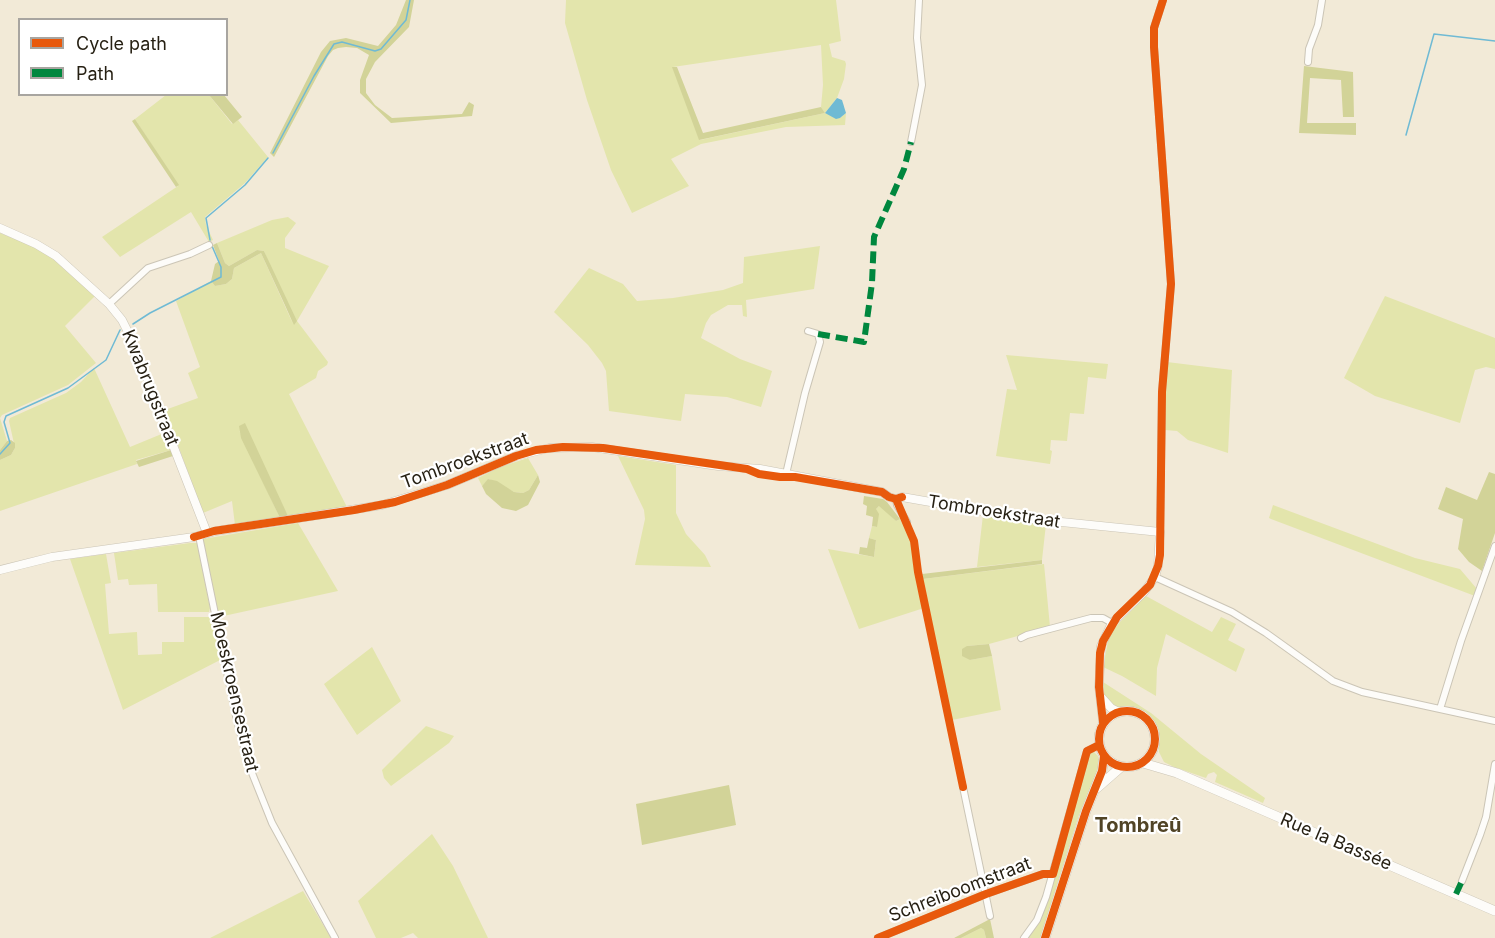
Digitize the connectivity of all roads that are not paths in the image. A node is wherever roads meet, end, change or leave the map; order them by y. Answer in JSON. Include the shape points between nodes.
{"nodes":[{"id":1,"x":919,"y":0,"type":"edge"},
{"id":2,"x":1163,"y":0,"type":"edge"},
{"id":3,"x":1322,"y":0,"type":"edge"},
{"id":4,"x":1308,"y":62,"type":"dead end"},
{"id":5,"x":911,"y":142,"type":"dead end"},
{"id":6,"x":0,"y":228,"type":"edge"},
{"id":7,"x":209,"y":244,"type":"dead end"},
{"id":8,"x":109,"y":304,"type":"junction"},
{"id":9,"x":808,"y":330,"type":"dead end"},
{"id":10,"x":747,"y":469,"type":"junction"},
{"id":11,"x":786,"y":474,"type":"junction"},
{"id":12,"x":795,"y":477,"type":"junction"},
{"id":13,"x":896,"y":499,"type":"junction"},
{"id":14,"x":907,"y":522,"type":"dead end"},
{"id":15,"x":1160,"y":531,"type":"junction"},
{"id":16,"x":203,"y":534,"type":"junction"},
{"id":17,"x":1495,"y":546,"type":"edge"},
{"id":18,"x":0,"y":570,"type":"edge"},
{"id":19,"x":1155,"y":577,"type":"junction"},
{"id":20,"x":1112,"y":623,"type":"junction"},
{"id":21,"x":1021,"y":638,"type":"dead end"},
{"id":22,"x":1099,"y":694,"type":"junction"},
{"id":23,"x":1440,"y":709,"type":"junction"},
{"id":24,"x":1119,"y":712,"type":"junction"},
{"id":25,"x":1103,"y":722,"type":"junction"},
{"id":26,"x":1495,"y":722,"type":"edge"},
{"id":27,"x":1099,"y":745,"type":"junction"},
{"id":28,"x":1154,"y":747,"type":"junction"},
{"id":29,"x":1104,"y":756,"type":"junction"},
{"id":30,"x":1143,"y":763,"type":"junction"},
{"id":31,"x":1495,"y":764,"type":"edge"},
{"id":32,"x":1121,"y":767,"type":"junction"},
{"id":33,"x":1177,"y":773,"type":"junction"},
{"id":34,"x":963,"y":787,"type":"dead end"},
{"id":35,"x":1096,"y":790,"type":"junction"},
{"id":36,"x":1053,"y":874,"type":"junction"},
{"id":37,"x":1462,"y":881,"type":"dead end"},
{"id":38,"x":986,"y":894,"type":"junction"},
{"id":39,"x":1495,"y":911,"type":"edge"},
{"id":40,"x":990,"y":916,"type":"dead end"},
{"id":41,"x":335,"y":938,"type":"edge"},
{"id":42,"x":878,"y":938,"type":"edge"},
{"id":43,"x":1024,"y":938,"type":"edge"},
{"id":44,"x":1045,"y":938,"type":"edge"}],
"edges":[{"from":1,"to":5,"type":"street","via":[[917,38],[922,85]]},
{"from":2,"to":15,"type":"street","via":[[1154,28],[1154,47],[1171,300],[1162,392]]},
{"from":3,"to":4,"type":"street"},
{"from":6,"to":8,"type":"street","name":"Kwabrugstraat","via":[[56,256]]},
{"from":7,"to":8,"type":"street","via":[[152,265]]},
{"from":8,"to":16,"type":"street","name":"Kwabrugstraat","via":[[133,342]]},
{"from":9,"to":11,"type":"street","via":[[818,334],[820,342]]},
{"from":10,"to":11,"type":"street","name":"Tombroekstraat"},
{"from":10,"to":12,"type":"street","name":"Tombroekstraat","via":[[770,476]]},
{"from":10,"to":16,"type":"street","name":"Tombroekstraat","via":[[592,447],[553,448],[516,456],[395,502]]},
{"from":11,"to":12,"type":"street","name":"Tombroekstraat"},
{"from":12,"to":13,"type":"street","name":"Tombroekstraat","via":[[882,492]]},
{"from":13,"to":14,"type":"street"},
{"from":13,"to":15,"type":"street","name":"Tombroekstraat","via":[[1022,518]]},
{"from":15,"to":19,"type":"street"},
{"from":16,"to":18,"type":"street","name":"Tombroekstraat","via":[[52,557]]},
{"from":16,"to":41,"type":"street","name":"Moeskroensestraat","via":[[248,763],[272,823]]},
{"from":17,"to":23,"type":"street"},
{"from":19,"to":20,"type":"street"},
{"from":19,"to":23,"type":"street","via":[[1232,612],[1333,681],[1362,692]]},
{"from":20,"to":21,"type":"street","via":[[1090,618]]},
{"from":20,"to":22,"type":"street","via":[[1101,646]]},
{"from":22,"to":24,"type":"street"},
{"from":22,"to":25,"type":"street"},
{"from":23,"to":26,"type":"street"},
{"from":24,"to":25,"type":"main road"},
{"from":24,"to":28,"type":"main road","via":[[1132,711],[1147,719],[1154,732]]},
{"from":25,"to":27,"type":"main road"},
{"from":27,"to":29,"type":"main road"},
{"from":27,"to":36,"type":"street","via":[[1088,750]]},
{"from":28,"to":30,"type":"main road"},
{"from":28,"to":33,"type":"main road","name":"Rue la Bassée","via":[[1160,760]]},
{"from":29,"to":32,"type":"main road"},
{"from":29,"to":35,"type":"main road"},
{"from":30,"to":32,"type":"main road"},
{"from":30,"to":33,"type":"main road","name":"Rue la Bassée"},
{"from":31,"to":37,"type":"street","via":[[1486,817]]},
{"from":32,"to":35,"type":"main road"},
{"from":33,"to":39,"type":"main road","name":"Rue la Bassée"},
{"from":34,"to":38,"type":"street","name":"Schreiboomstraat"},
{"from":35,"to":44,"type":"main road"},
{"from":36,"to":38,"type":"street","name":"Schreiboomstraat"},
{"from":36,"to":43,"type":"street","via":[[1039,915]]},
{"from":38,"to":40,"type":"street","name":"Schreiboomstraat"},
{"from":38,"to":42,"type":"street","name":"Schreiboomstraat"}]}
